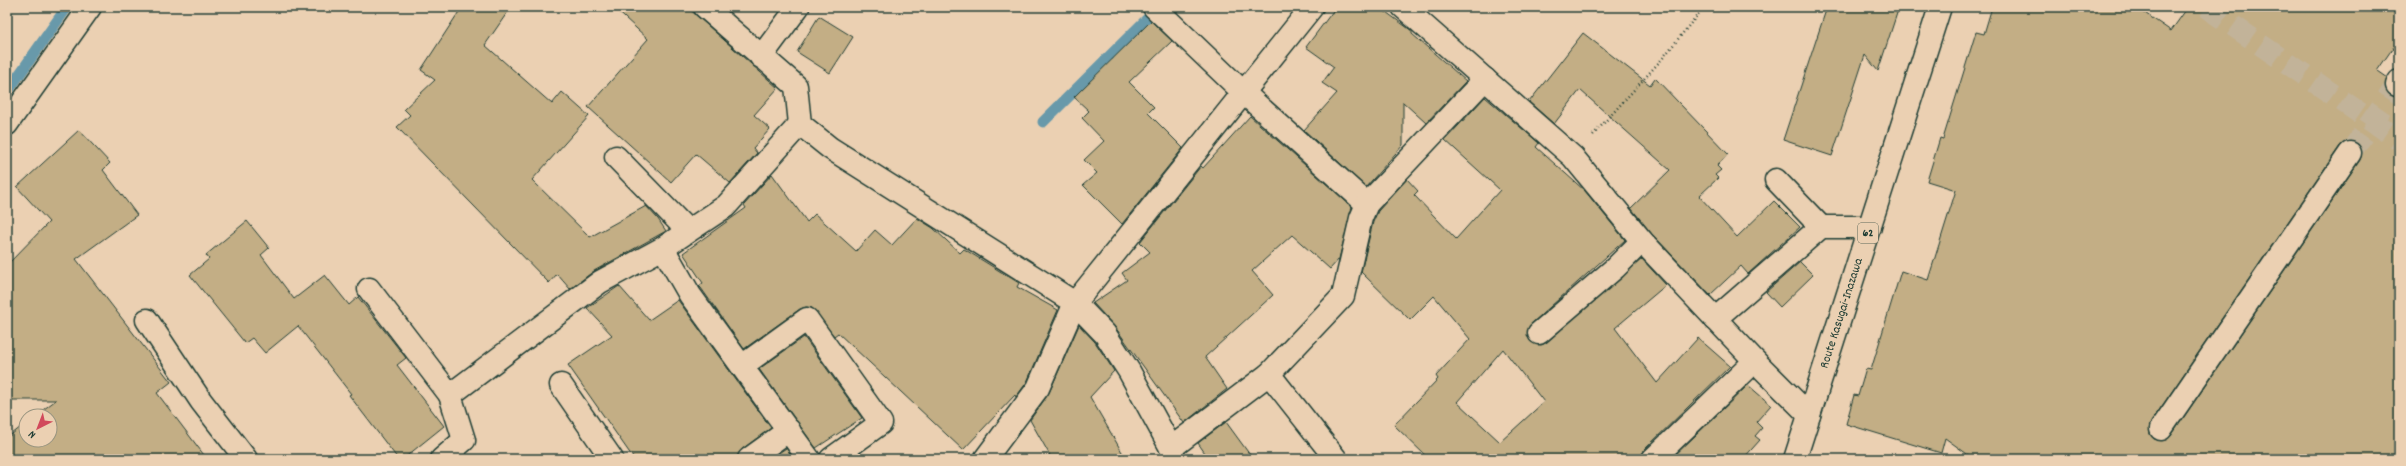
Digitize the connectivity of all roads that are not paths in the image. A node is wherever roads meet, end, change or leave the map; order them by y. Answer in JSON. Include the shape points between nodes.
{"nodes":[{"id":1,"x":90,"y":7,"type":"edge"},
{"id":2,"x":704,"y":7,"type":"edge"},
{"id":3,"x":798,"y":7,"type":"edge"},
{"id":4,"x":1154,"y":7,"type":"edge"},
{"id":5,"x":1312,"y":7,"type":"edge"},
{"id":6,"x":1403,"y":7,"type":"edge"},
{"id":7,"x":1940,"y":7,"type":"edge"},
{"id":8,"x":761,"y":56,"type":"junction"},
{"id":9,"x":1484,"y":79,"type":"junction"},
{"id":10,"x":1244,"y":93,"type":"junction"},
{"id":11,"x":7,"y":124,"type":"edge"},
{"id":12,"x":800,"y":124,"type":"junction"},
{"id":13,"x":2350,"y":153,"type":"tunnel mouth"},
{"id":14,"x":616,"y":157,"type":"dead end"},
{"id":15,"x":1776,"y":180,"type":"dead end"},
{"id":16,"x":1367,"y":204,"type":"junction"},
{"id":17,"x":1821,"y":227,"type":"junction"},
{"id":18,"x":1870,"y":227,"type":"junction"},
{"id":19,"x":688,"y":231,"type":"junction"},
{"id":20,"x":1642,"y":241,"type":"junction"},
{"id":21,"x":663,"y":248,"type":"junction"},
{"id":22,"x":369,"y":289,"type":"dead end"},
{"id":23,"x":1075,"y":303,"type":"junction"},
{"id":24,"x":1715,"y":319,"type":"junction"},
{"id":25,"x":147,"y":320,"type":"dead end"},
{"id":26,"x":1539,"y":333,"type":"dead end"},
{"id":27,"x":1755,"y":361,"type":"junction"},
{"id":28,"x":742,"y":366,"type":"junction"},
{"id":29,"x":1269,"y":374,"type":"junction"},
{"id":30,"x":561,"y":384,"type":"dead end"},
{"id":31,"x":450,"y":395,"type":"junction"},
{"id":32,"x":1809,"y":415,"type":"junction"},
{"id":33,"x":2161,"y":429,"type":"dead end"},
{"id":34,"x":789,"y":430,"type":"junction"},
{"id":35,"x":1173,"y":454,"type":"edge"},
{"id":36,"x":246,"y":459,"type":"edge"},
{"id":37,"x":442,"y":459,"type":"edge"},
{"id":38,"x":612,"y":459,"type":"edge"},
{"id":39,"x":749,"y":459,"type":"edge"},
{"id":40,"x":809,"y":459,"type":"edge"},
{"id":41,"x":831,"y":459,"type":"edge"},
{"id":42,"x":985,"y":459,"type":"edge"},
{"id":43,"x":1336,"y":459,"type":"edge"},
{"id":44,"x":1653,"y":459,"type":"edge"},
{"id":45,"x":1795,"y":459,"type":"edge"}],
"edges":[{"from":1,"to":11,"type":"street"},
{"from":2,"to":8,"type":"street"},
{"from":3,"to":8,"type":"street"},
{"from":4,"to":10,"type":"street"},
{"from":5,"to":10,"type":"street"},
{"from":6,"to":9,"type":"street"},
{"from":7,"to":18,"type":"street","name":"Route Kasugai-Inazawa","number":"62"},
{"from":8,"to":12,"type":"street","via":[[796,86]]},
{"from":9,"to":16,"type":"street"},
{"from":9,"to":20,"type":"street","via":[[1573,157]]},
{"from":10,"to":16,"type":"street"},
{"from":10,"to":23,"type":"street"},
{"from":12,"to":19,"type":"street","via":[[726,206]]},
{"from":12,"to":23,"type":"street","via":[[830,148]]},
{"from":13,"to":33,"type":"street"},
{"from":14,"to":19,"type":"street"},
{"from":15,"to":17,"type":"street"},
{"from":16,"to":29,"type":"street","via":[[1361,218],[1343,296]]},
{"from":17,"to":18,"type":"street"},
{"from":17,"to":24,"type":"street"},
{"from":18,"to":32,"type":"street","name":"Route Kasugai-Inazawa","number":"62"},
{"from":19,"to":21,"type":"street"},
{"from":20,"to":24,"type":"street"},
{"from":20,"to":26,"type":"street","via":[[1616,268]]},
{"from":21,"to":28,"type":"street","via":[[690,295]]},
{"from":21,"to":31,"type":"street","via":[[600,282]]},
{"from":22,"to":31,"type":"street"},
{"from":23,"to":35,"type":"street","via":[[1113,346]]},
{"from":23,"to":42,"type":"street","via":[[1038,388]]},
{"from":24,"to":27,"type":"street"},
{"from":25,"to":36,"type":"street","via":[[201,401]]},
{"from":27,"to":32,"type":"street"},
{"from":27,"to":44,"type":"street"},
{"from":28,"to":34,"type":"street"},
{"from":28,"to":41,"type":"street","via":[[807,319],[880,423]]},
{"from":29,"to":35,"type":"street"},
{"from":29,"to":43,"type":"street"},
{"from":30,"to":38,"type":"street"},
{"from":31,"to":37,"type":"street","via":[[464,440]]},
{"from":32,"to":45,"type":"street","name":"Route Kasugai-Inazawa","number":"62"},
{"from":34,"to":39,"type":"street"},
{"from":34,"to":40,"type":"street"}]}
